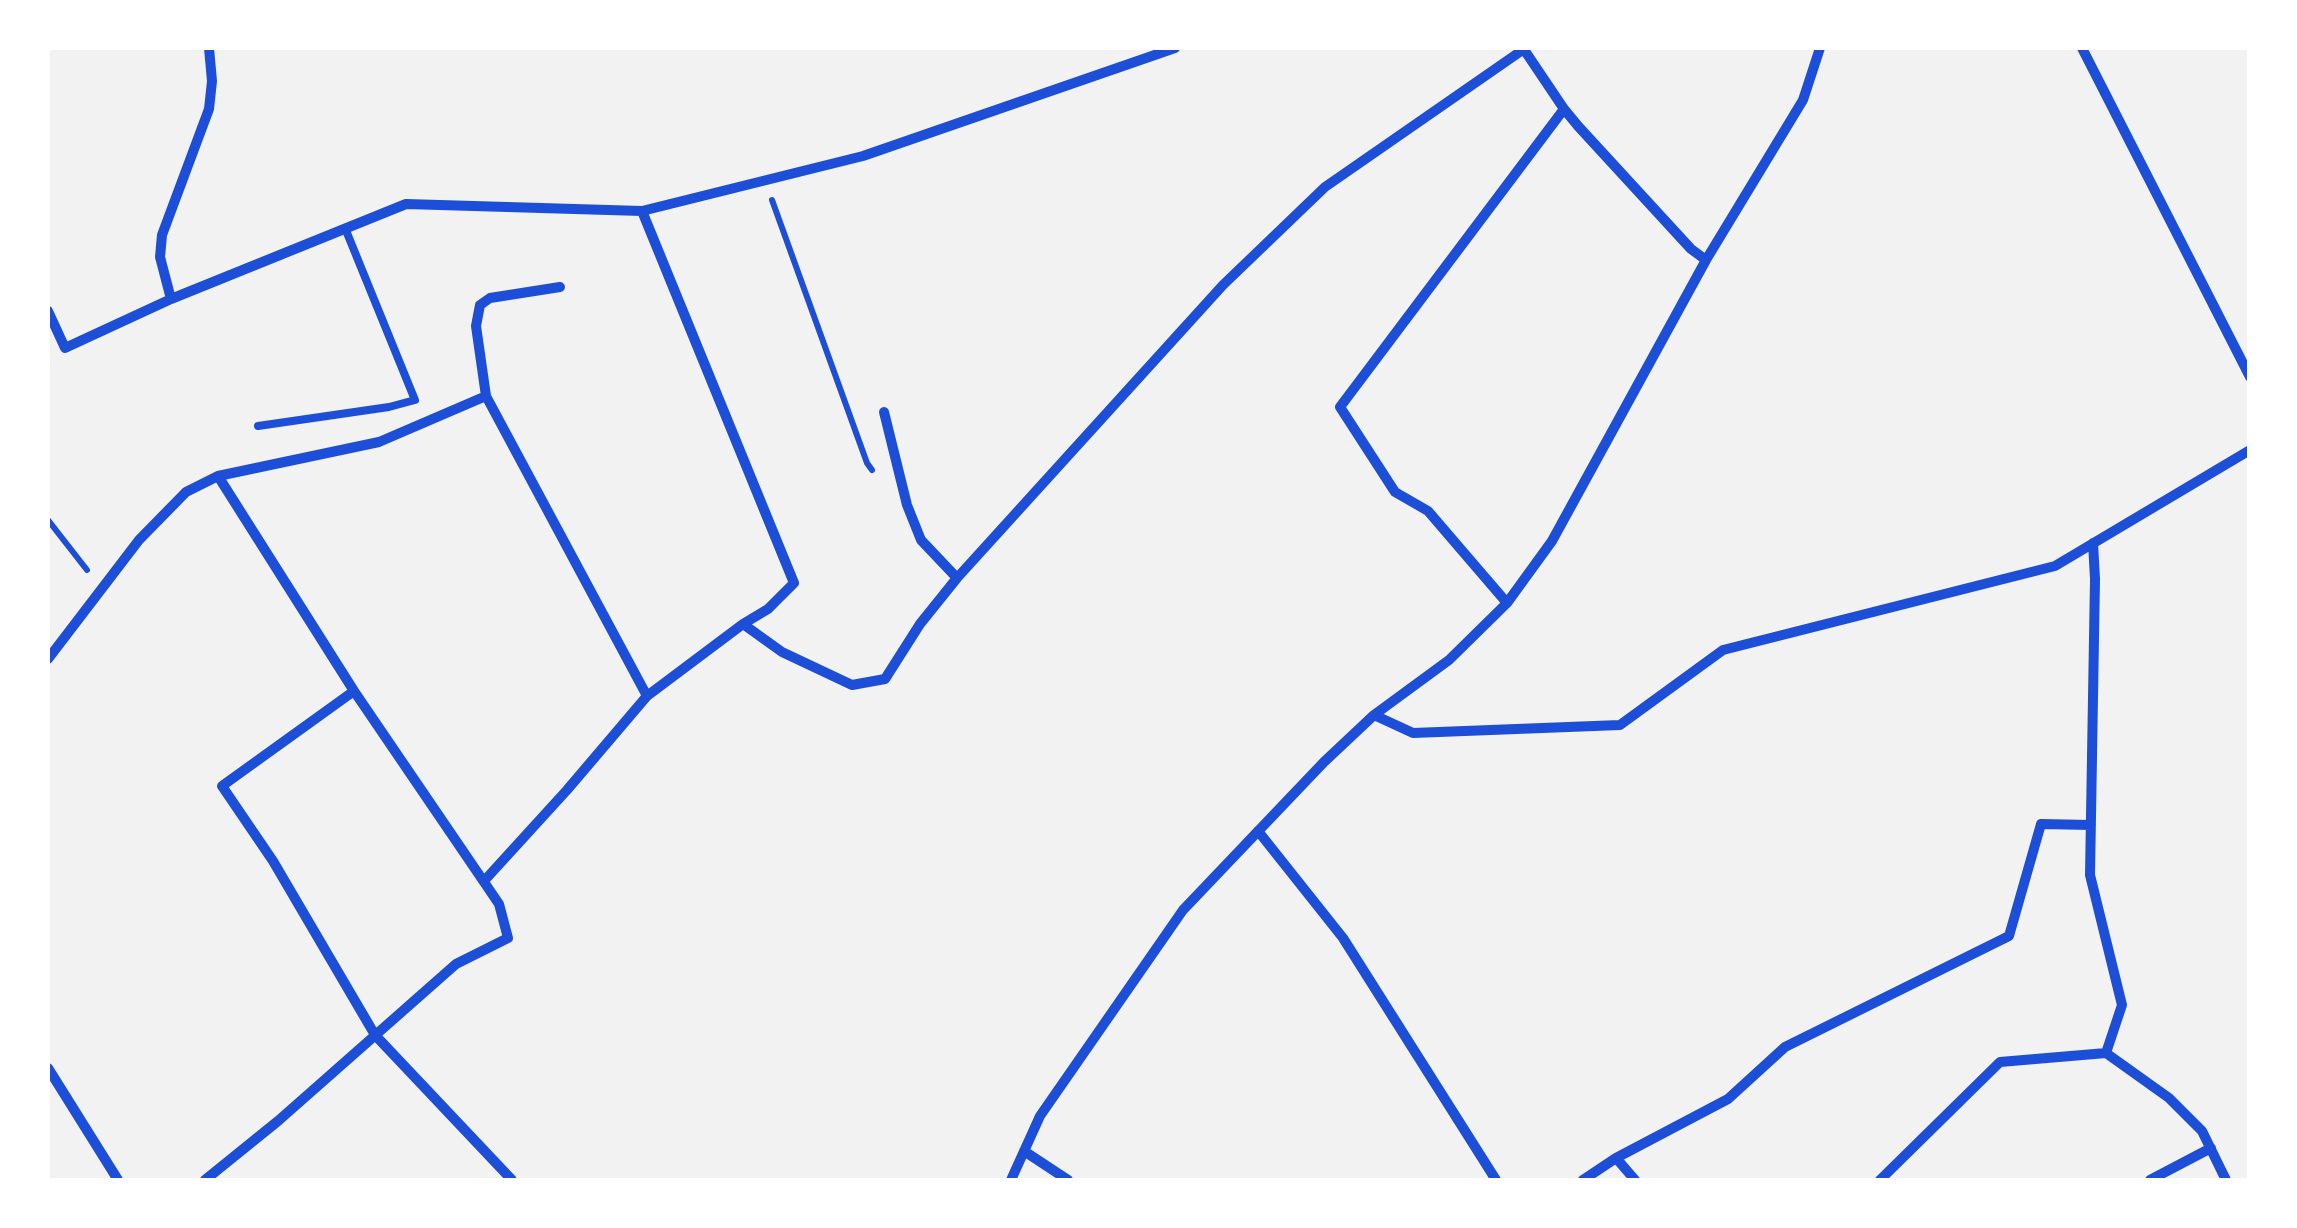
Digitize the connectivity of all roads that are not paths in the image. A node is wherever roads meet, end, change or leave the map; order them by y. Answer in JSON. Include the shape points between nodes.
{"nodes":[{"id":1,"x":209,"y":48,"type":"edge"},
{"id":2,"x":1175,"y":48,"type":"edge"},
{"id":3,"x":1524,"y":48,"type":"edge"},
{"id":4,"x":1820,"y":48,"type":"edge"},
{"id":5,"x":2082,"y":48,"type":"edge"},
{"id":6,"x":1564,"y":109,"type":"junction"},
{"id":7,"x":642,"y":211,"type":"junction"},
{"id":8,"x":345,"y":228,"type":"junction"},
{"id":9,"x":1706,"y":260,"type":"junction"},
{"id":10,"x":560,"y":287,"type":"dead end"},
{"id":11,"x":171,"y":299,"type":"junction"},
{"id":12,"x":48,"y":311,"type":"edge"},
{"id":13,"x":2250,"y":377,"type":"edge"},
{"id":14,"x":486,"y":396,"type":"junction"},
{"id":15,"x":884,"y":412,"type":"dead end"},
{"id":16,"x":258,"y":426,"type":"dead end"},
{"id":17,"x":2250,"y":450,"type":"edge"},
{"id":18,"x":218,"y":476,"type":"junction"},
{"id":19,"x":2093,"y":543,"type":"junction"},
{"id":20,"x":957,"y":578,"type":"junction"},
{"id":21,"x":1507,"y":604,"type":"junction"},
{"id":22,"x":743,"y":624,"type":"junction"},
{"id":23,"x":48,"y":660,"type":"edge"},
{"id":24,"x":354,"y":691,"type":"junction"},
{"id":25,"x":647,"y":696,"type":"junction"},
{"id":26,"x":1374,"y":714,"type":"junction"},
{"id":27,"x":2091,"y":825,"type":"junction"},
{"id":28,"x":1258,"y":831,"type":"junction"},
{"id":29,"x":484,"y":881,"type":"junction"},
{"id":30,"x":374,"y":1035,"type":"junction"},
{"id":31,"x":2106,"y":1054,"type":"junction"},
{"id":32,"x":48,"y":1068,"type":"edge"},
{"id":33,"x":2211,"y":1148,"type":"junction"},
{"id":34,"x":1024,"y":1151,"type":"junction"},
{"id":35,"x":1616,"y":1158,"type":"junction"},
{"id":36,"x":118,"y":1180,"type":"edge"},
{"id":37,"x":205,"y":1180,"type":"edge"},
{"id":38,"x":512,"y":1180,"type":"edge"},
{"id":39,"x":1011,"y":1180,"type":"edge"},
{"id":40,"x":1068,"y":1180,"type":"edge"},
{"id":41,"x":1496,"y":1180,"type":"edge"},
{"id":42,"x":1583,"y":1180,"type":"edge"},
{"id":43,"x":1635,"y":1180,"type":"edge"},
{"id":44,"x":1880,"y":1180,"type":"edge"},
{"id":45,"x":2150,"y":1180,"type":"edge"},
{"id":46,"x":2226,"y":1180,"type":"edge"}],
"edges":[{"from":1,"to":11,"type":"street","via":[[208,109],[162,235],[160,257]]},
{"from":2,"to":7,"type":"street","via":[[863,156]]},
{"from":3,"to":6,"type":"street"},
{"from":3,"to":20,"type":"street","via":[[1325,187],[1222,285]]},
{"from":4,"to":9,"type":"street","via":[[1804,100]]},
{"from":5,"to":13,"type":"street"},
{"from":6,"to":9,"type":"street"},
{"from":6,"to":21,"type":"street","via":[[1340,407],[1394,492],[1428,511]]},
{"from":7,"to":8,"type":"street","via":[[406,204]]},
{"from":7,"to":22,"type":"street","via":[[794,583]]},
{"from":8,"to":11,"type":"street"},
{"from":8,"to":16,"type":"lane","via":[[415,400]]},
{"from":9,"to":21,"type":"street","via":[[1552,542]]},
{"from":10,"to":14,"type":"street","via":[[480,305],[476,326]]},
{"from":11,"to":12,"type":"street","via":[[64,348]]},
{"from":14,"to":18,"type":"street","via":[[379,442]]},
{"from":14,"to":25,"type":"street"},
{"from":15,"to":20,"type":"street","via":[[921,540]]},
{"from":17,"to":19,"type":"street"},
{"from":18,"to":23,"type":"street","via":[[186,492],[139,540]]},
{"from":18,"to":24,"type":"street"},
{"from":19,"to":26,"type":"street","via":[[2054,566],[1723,650],[1620,725],[1413,732]]},
{"from":19,"to":27,"type":"street"},
{"from":20,"to":22,"type":"street","via":[[885,679],[852,684],[782,652]]},
{"from":21,"to":26,"type":"street","via":[[1450,660]]},
{"from":22,"to":25,"type":"street"},
{"from":24,"to":29,"type":"street"},
{"from":24,"to":30,"type":"street","via":[[222,786]]},
{"from":25,"to":29,"type":"street"},
{"from":26,"to":28,"type":"street"},
{"from":27,"to":31,"type":"street","via":[[2090,875],[2122,1004]]},
{"from":27,"to":35,"type":"street","via":[[2041,824],[2009,936],[1785,1047],[1728,1099]]},
{"from":28,"to":34,"type":"street","via":[[1183,910],[1040,1116]]},
{"from":28,"to":41,"type":"street","via":[[1344,938]]},
{"from":29,"to":30,"type":"street","via":[[500,904],[508,938],[456,964]]},
{"from":30,"to":37,"type":"street"},
{"from":30,"to":38,"type":"street"},
{"from":31,"to":33,"type":"street","via":[[2169,1098]]},
{"from":31,"to":44,"type":"street","via":[[2000,1062]]},
{"from":32,"to":36,"type":"street"},
{"from":33,"to":45,"type":"street"},
{"from":33,"to":46,"type":"street"},
{"from":34,"to":39,"type":"street"},
{"from":34,"to":40,"type":"street"},
{"from":35,"to":42,"type":"street"},
{"from":35,"to":43,"type":"street"}]}
